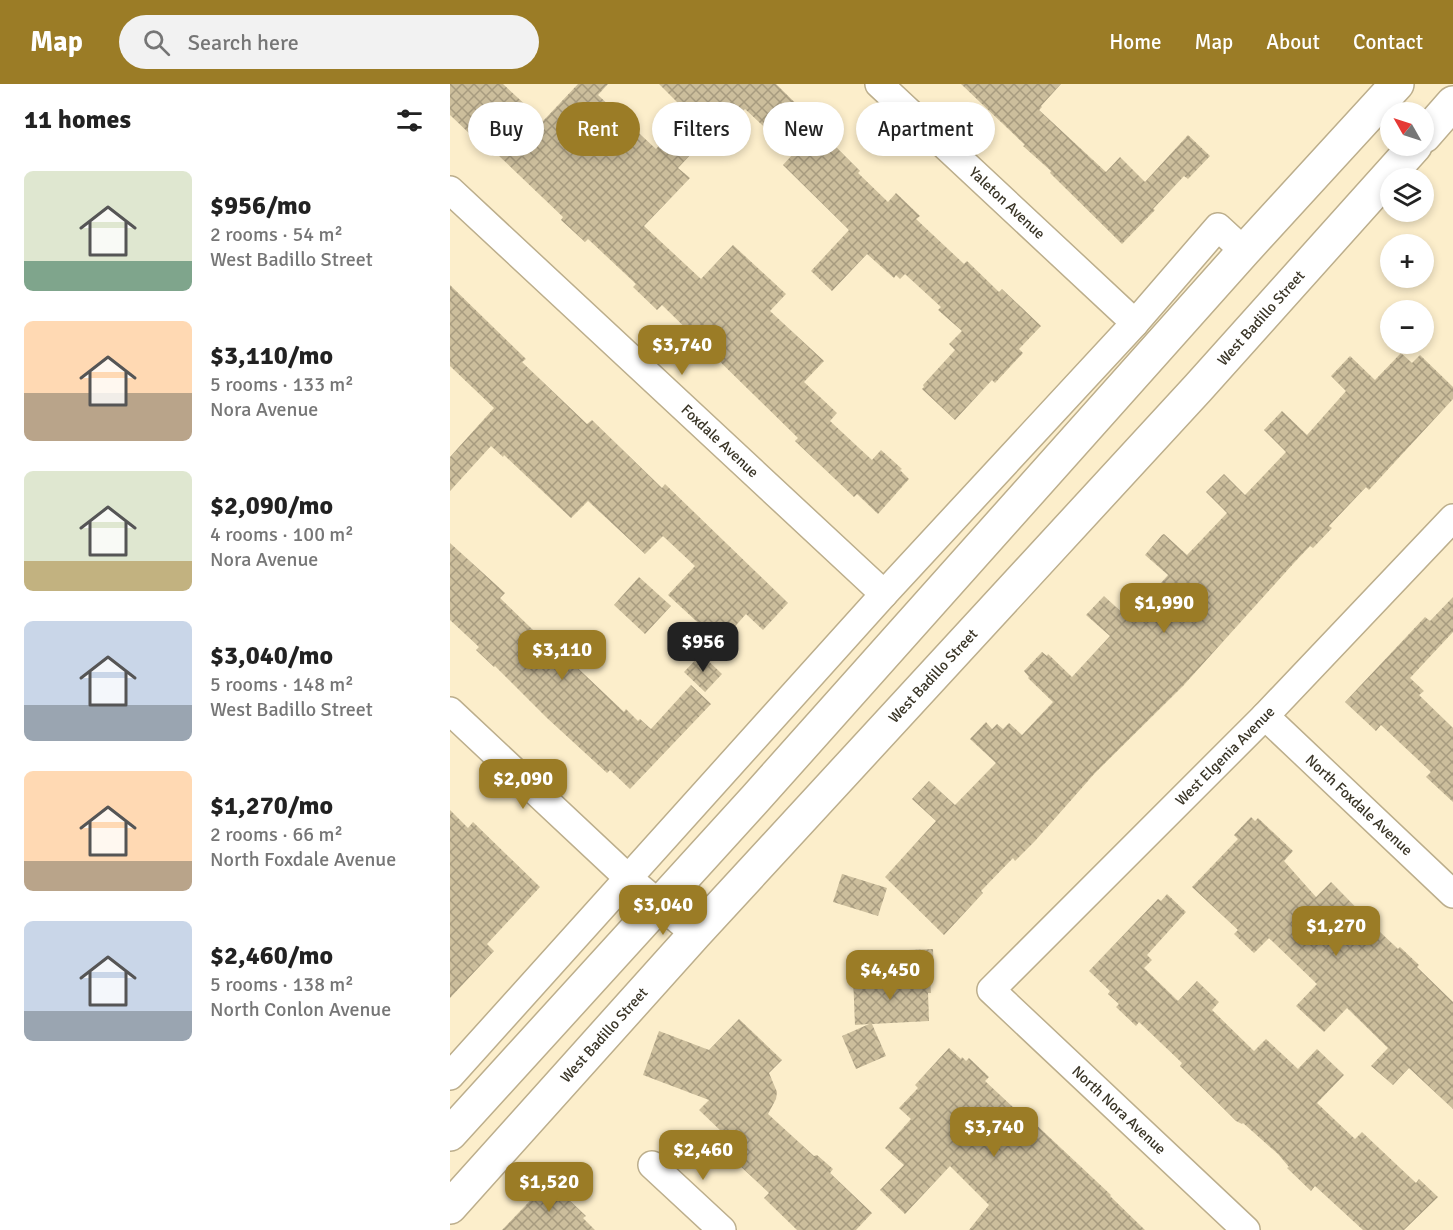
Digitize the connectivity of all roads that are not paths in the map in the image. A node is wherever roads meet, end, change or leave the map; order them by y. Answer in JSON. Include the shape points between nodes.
{"nodes":[{"id":1,"x":879,"y":84,"type":"edge"},
{"id":2,"x":1397,"y":84,"type":"edge"},
{"id":3,"x":1453,"y":103,"type":"edge"},
{"id":4,"x":1434,"y":125,"type":"edge"},
{"id":5,"x":1406,"y":156,"type":"edge"},
{"id":6,"x":450,"y":190,"type":"edge"},
{"id":7,"x":1244,"y":251,"type":"junction"},
{"id":8,"x":1135,"y":323,"type":"junction"},
{"id":9,"x":1453,"y":518,"type":"edge"},
{"id":10,"x":884,"y":594,"type":"junction"},
{"id":11,"x":450,"y":711,"type":"edge"},
{"id":12,"x":1265,"y":716,"type":"junction"},
{"id":13,"x":627,"y":877,"type":"junction"},
{"id":14,"x":1453,"y":894,"type":"edge"},
{"id":15,"x":660,"y":904,"type":"junction"},
{"id":16,"x":695,"y":934,"type":"junction"},
{"id":17,"x":992,"y":990,"type":"joint"},
{"id":18,"x":450,"y":1076,"type":"edge"},
{"id":19,"x":450,"y":1134,"type":"edge"},
{"id":20,"x":652,"y":1165,"type":"dead end"},
{"id":21,"x":450,"y":1207,"type":"edge"},
{"id":22,"x":722,"y":1230,"type":"edge"},
{"id":23,"x":1246,"y":1230,"type":"edge"}],
"edges":[{"from":1,"to":8,"type":"street","name":"Yaleton Avenue"},
{"from":2,"to":7,"type":"main road"},
{"from":3,"to":4,"type":"main road"},
{"from":5,"to":16,"type":"main road","name":"West Badillo Street"},
{"from":6,"to":10,"type":"street","name":"Foxdale Avenue"},
{"from":7,"to":8,"type":"street","via":[[1218,227]]},
{"from":7,"to":15,"type":"main road"},
{"from":8,"to":10,"type":"street"},
{"from":9,"to":12,"type":"street","name":"West Elgenia Avenue"},
{"from":10,"to":13,"type":"street"},
{"from":11,"to":13,"type":"street"},
{"from":12,"to":14,"type":"street","name":"North Foxdale Avenue"},
{"from":12,"to":17,"type":"street","name":"West Elgenia Avenue"},
{"from":13,"to":15,"type":"street"},
{"from":13,"to":18,"type":"street"},
{"from":15,"to":16,"type":"street"},
{"from":15,"to":19,"type":"main road"},
{"from":16,"to":21,"type":"main road","name":"West Badillo Street"},
{"from":17,"to":23,"type":"street","name":"North Nora Avenue"},
{"from":20,"to":22,"type":"street"}]}
